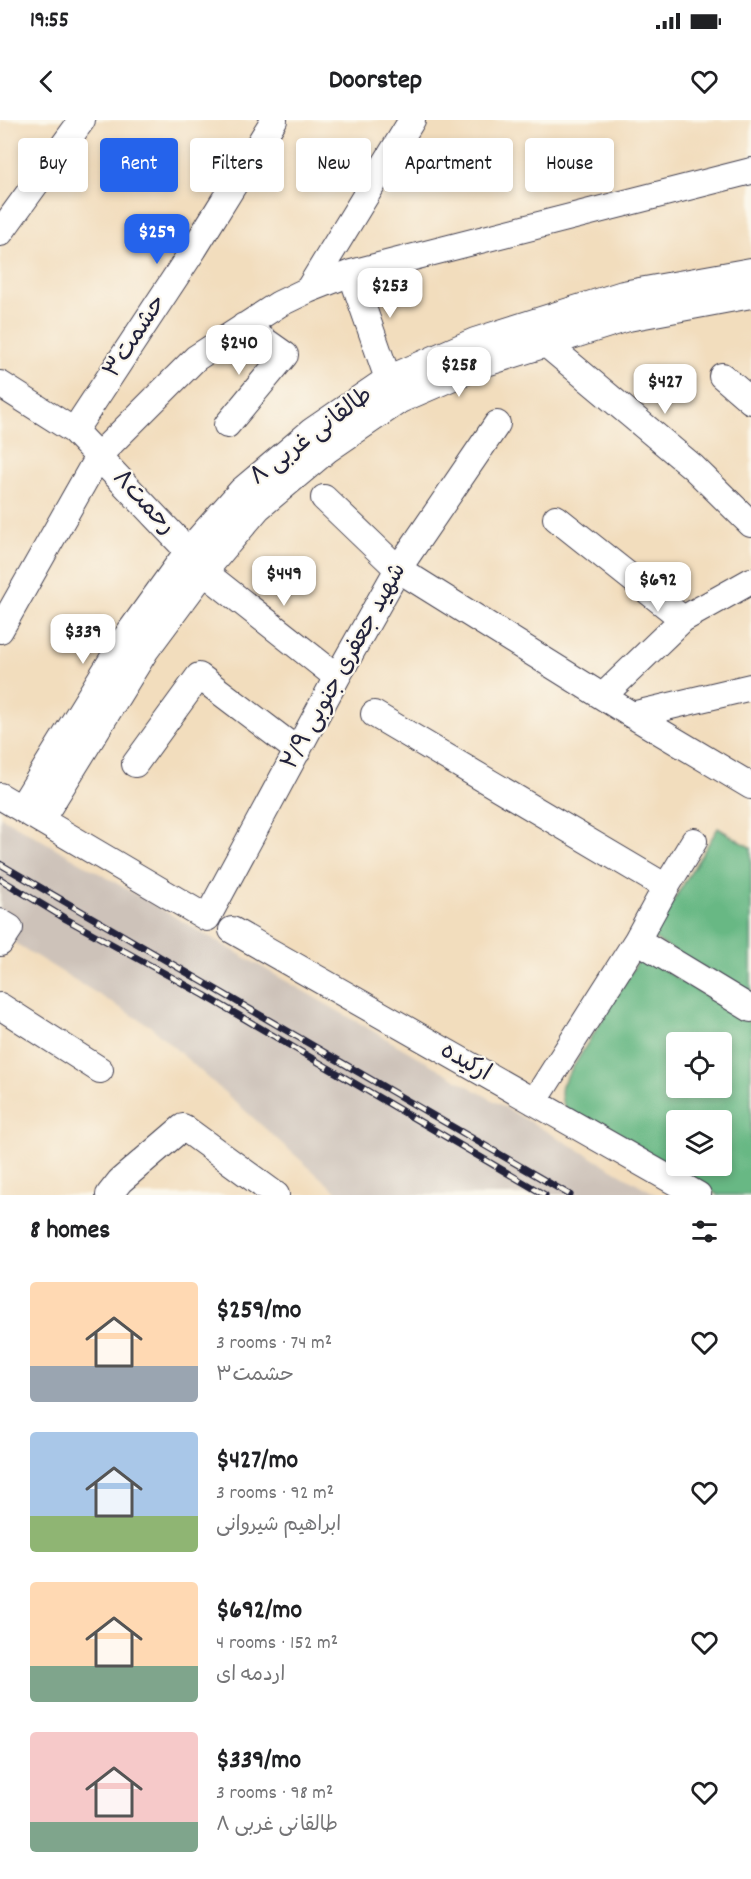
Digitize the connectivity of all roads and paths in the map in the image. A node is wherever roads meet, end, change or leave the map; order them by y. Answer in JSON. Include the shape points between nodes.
{"nodes":[{"id":1,"x":82,"y":120,"type":"edge"},
{"id":2,"x":274,"y":120,"type":"edge"},
{"id":3,"x":412,"y":120,"type":"edge"},
{"id":4,"x":751,"y":171,"type":"edge"},
{"id":5,"x":0,"y":233,"type":"edge"},
{"id":6,"x":751,"y":271,"type":"edge"},
{"id":7,"x":351,"y":273,"type":"junction"},
{"id":8,"x":308,"y":290,"type":"junction"},
{"id":9,"x":751,"y":295,"type":"edge"},
{"id":10,"x":244,"y":327,"type":"junction"},
{"id":11,"x":545,"y":343,"type":"junction"},
{"id":12,"x":722,"y":376,"type":"dead end"},
{"id":13,"x":388,"y":379,"type":"junction"},
{"id":14,"x":0,"y":384,"type":"edge"},
{"id":15,"x":751,"y":402,"type":"edge"},
{"id":16,"x":354,"y":417,"type":"junction"},
{"id":17,"x":497,"y":423,"type":"dead end"},
{"id":18,"x":226,"y":425,"type":"dead end"},
{"id":19,"x":74,"y":431,"type":"junction"},
{"id":20,"x":99,"y":455,"type":"junction"},
{"id":21,"x":324,"y":498,"type":"dead end"},
{"id":22,"x":556,"y":518,"type":"dead end"},
{"id":23,"x":751,"y":524,"type":"edge"},
{"id":24,"x":188,"y":551,"type":"junction"},
{"id":25,"x":398,"y":569,"type":"junction"},
{"id":26,"x":204,"y":572,"type":"junction"},
{"id":27,"x":751,"y":581,"type":"edge"},
{"id":28,"x":683,"y":619,"type":"junction"},
{"id":29,"x":0,"y":630,"type":"edge"},
{"id":30,"x":337,"y":677,"type":"junction"},
{"id":31,"x":749,"y":692,"type":"edge"},
{"id":32,"x":603,"y":696,"type":"junction"},
{"id":33,"x":374,"y":714,"type":"dead end"},
{"id":34,"x":632,"y":715,"type":"junction"},
{"id":35,"x":298,"y":751,"type":"junction"},
{"id":36,"x":135,"y":764,"type":"dead end"},
{"id":37,"x":751,"y":786,"type":"edge"},
{"id":38,"x":21,"y":808,"type":"edge"},
{"id":39,"x":694,"y":841,"type":"dead end"},
{"id":40,"x":666,"y":887,"type":"junction"},
{"id":41,"x":232,"y":930,"type":"dead end"},
{"id":42,"x":637,"y":940,"type":"junction"},
{"id":43,"x":0,"y":1006,"type":"edge"},
{"id":44,"x":751,"y":1009,"type":"edge"},
{"id":45,"x":100,"y":1070,"type":"dead end"},
{"id":46,"x":534,"y":1102,"type":"junction"},
{"id":47,"x":109,"y":1195,"type":"edge"},
{"id":48,"x":276,"y":1195,"type":"edge"},
{"id":49,"x":698,"y":1195,"type":"edge"}],
"edges":[{"from":1,"to":5,"type":"street"},
{"from":2,"to":19,"type":"street","name":"حشمت۳"},
{"from":3,"to":8,"type":"street"},
{"from":4,"to":7,"type":"street"},
{"from":6,"to":13,"type":"street","name":"طالقانی غربی ۸","via":[[622,294],[475,341]]},
{"from":7,"to":8,"type":"street"},
{"from":7,"to":13,"type":"street"},
{"from":8,"to":10,"type":"street"},
{"from":9,"to":11,"type":"street","name":"طالقانی غربی ۸","via":[[628,318]]},
{"from":10,"to":18,"type":"street","via":[[285,356]]},
{"from":10,"to":20,"type":"street","via":[[196,358]]},
{"from":11,"to":16,"type":"street","name":"طالقانی غربی ۸"},
{"from":11,"to":23,"type":"street","via":[[693,467]]},
{"from":12,"to":15,"type":"street"},
{"from":13,"to":16,"type":"street","name":"طالقانی غربی ۸"},
{"from":14,"to":19,"type":"street","name":"رحمت۸"},
{"from":16,"to":24,"type":"street","name":"طالقانی غربی ۸","via":[[312,431],[241,491]]},
{"from":16,"to":26,"type":"street","name":"طالقانی غربی ۸","via":[[327,450],[258,508]]},
{"from":17,"to":25,"type":"street","name":"شهید جعفری جنوبی ۲/۹"},
{"from":19,"to":20,"type":"street","name":"رحمت۸"},
{"from":20,"to":24,"type":"street","name":"رحمت۸"},
{"from":20,"to":29,"type":"street"},
{"from":21,"to":25,"type":"street"},
{"from":22,"to":28,"type":"street"},
{"from":24,"to":26,"type":"street","name":"رحمت۸"},
{"from":24,"to":38,"type":"street","name":"طالقانی غربی ۸","via":[[126,637]]},
{"from":25,"to":30,"type":"street","name":"شهید جعفری جنوبی ۲/۹"},
{"from":25,"to":32,"type":"street"},
{"from":26,"to":30,"type":"street","name":"رحمت۸"},
{"from":26,"to":38,"type":"street","name":"طالقانی غربی ۸"},
{"from":27,"to":28,"type":"street"},
{"from":28,"to":32,"type":"street"},
{"from":30,"to":35,"type":"street","name":"شهید جعفری جنوبی ۲/۹"},
{"from":31,"to":34,"type":"street"},
{"from":32,"to":34,"type":"street"},
{"from":33,"to":40,"type":"street"},
{"from":34,"to":37,"type":"street"},
{"from":35,"to":36,"type":"street","via":[[200,676]]},
{"from":35,"to":38,"type":"street","name":"شهید جعفری جنوبی ۲/۹","via":[[207,918]]},
{"from":39,"to":40,"type":"street"},
{"from":40,"to":42,"type":"street"},
{"from":41,"to":46,"type":"street","name":"ارکیده"},
{"from":42,"to":44,"type":"street"},
{"from":42,"to":46,"type":"street"},
{"from":43,"to":45,"type":"street"},
{"from":46,"to":49,"type":"street","name":"ارکیده"},
{"from":47,"to":48,"type":"street","via":[[183,1127]]}]}
